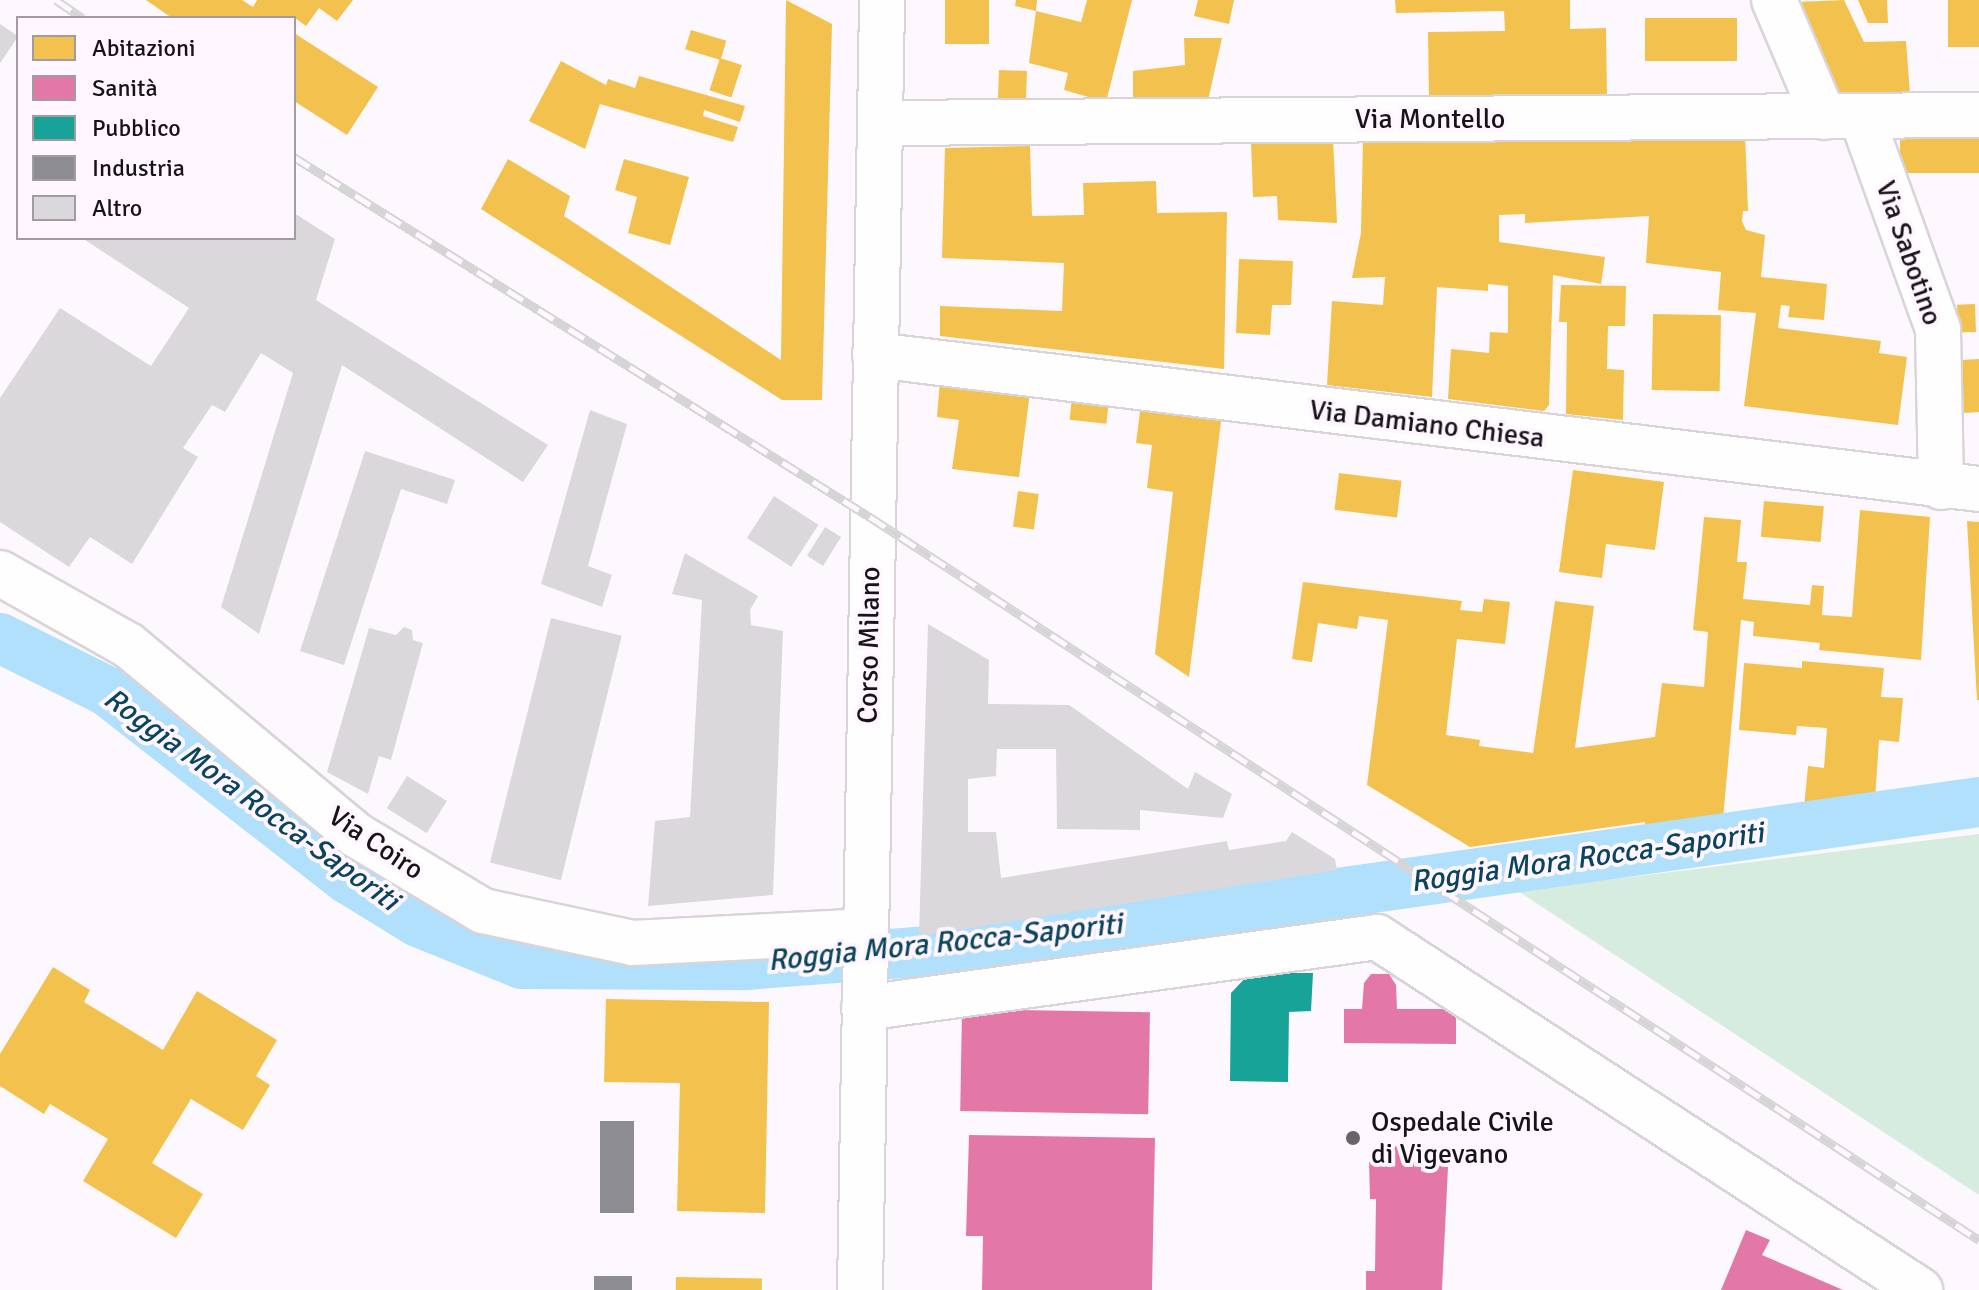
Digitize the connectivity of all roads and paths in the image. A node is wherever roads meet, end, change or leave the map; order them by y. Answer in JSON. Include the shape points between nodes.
{"nodes":[{"id":1,"x":1774,"y":0,"type":"edge"},
{"id":2,"x":872,"y":6,"type":"edge"},
{"id":3,"x":1979,"y":115,"type":"edge"},
{"id":4,"x":1843,"y":117,"type":"junction"},
{"id":5,"x":881,"y":123,"type":"junction"},
{"id":6,"x":875,"y":355,"type":"junction"},
{"id":7,"x":1960,"y":488,"type":"edge"},
{"id":8,"x":0,"y":573,"type":"edge"},
{"id":9,"x":865,"y":933,"type":"junction"},
{"id":10,"x":864,"y":1006,"type":"junction"},
{"id":11,"x":860,"y":1290,"type":"edge"},
{"id":12,"x":1920,"y":1290,"type":"edge"}],
"edges":[{"from":1,"to":4,"type":"street","name":"Via Sabotino"},
{"from":2,"to":5,"type":"street","name":"Corso Milano"},
{"from":3,"to":4,"type":"street","name":"Via Montello"},
{"from":4,"to":5,"type":"street","name":"Via Montello"},
{"from":4,"to":7,"type":"street","name":"Via Sabotino","via":[[1938,329]]},
{"from":5,"to":6,"type":"street","name":"Corso Milano"},
{"from":6,"to":7,"type":"street","name":"Via Damiano Chiesa"},
{"from":6,"to":9,"type":"street","name":"Corso Milano"},
{"from":8,"to":9,"type":"street","name":"Via Coiro","via":[[128,645],[356,835],[483,911],[632,943]]},
{"from":9,"to":10,"type":"street","name":"Corso Milano"},
{"from":10,"to":11,"type":"street","name":"Corso Milano"},
{"from":10,"to":12,"type":"street","via":[[1377,937]]}]}
